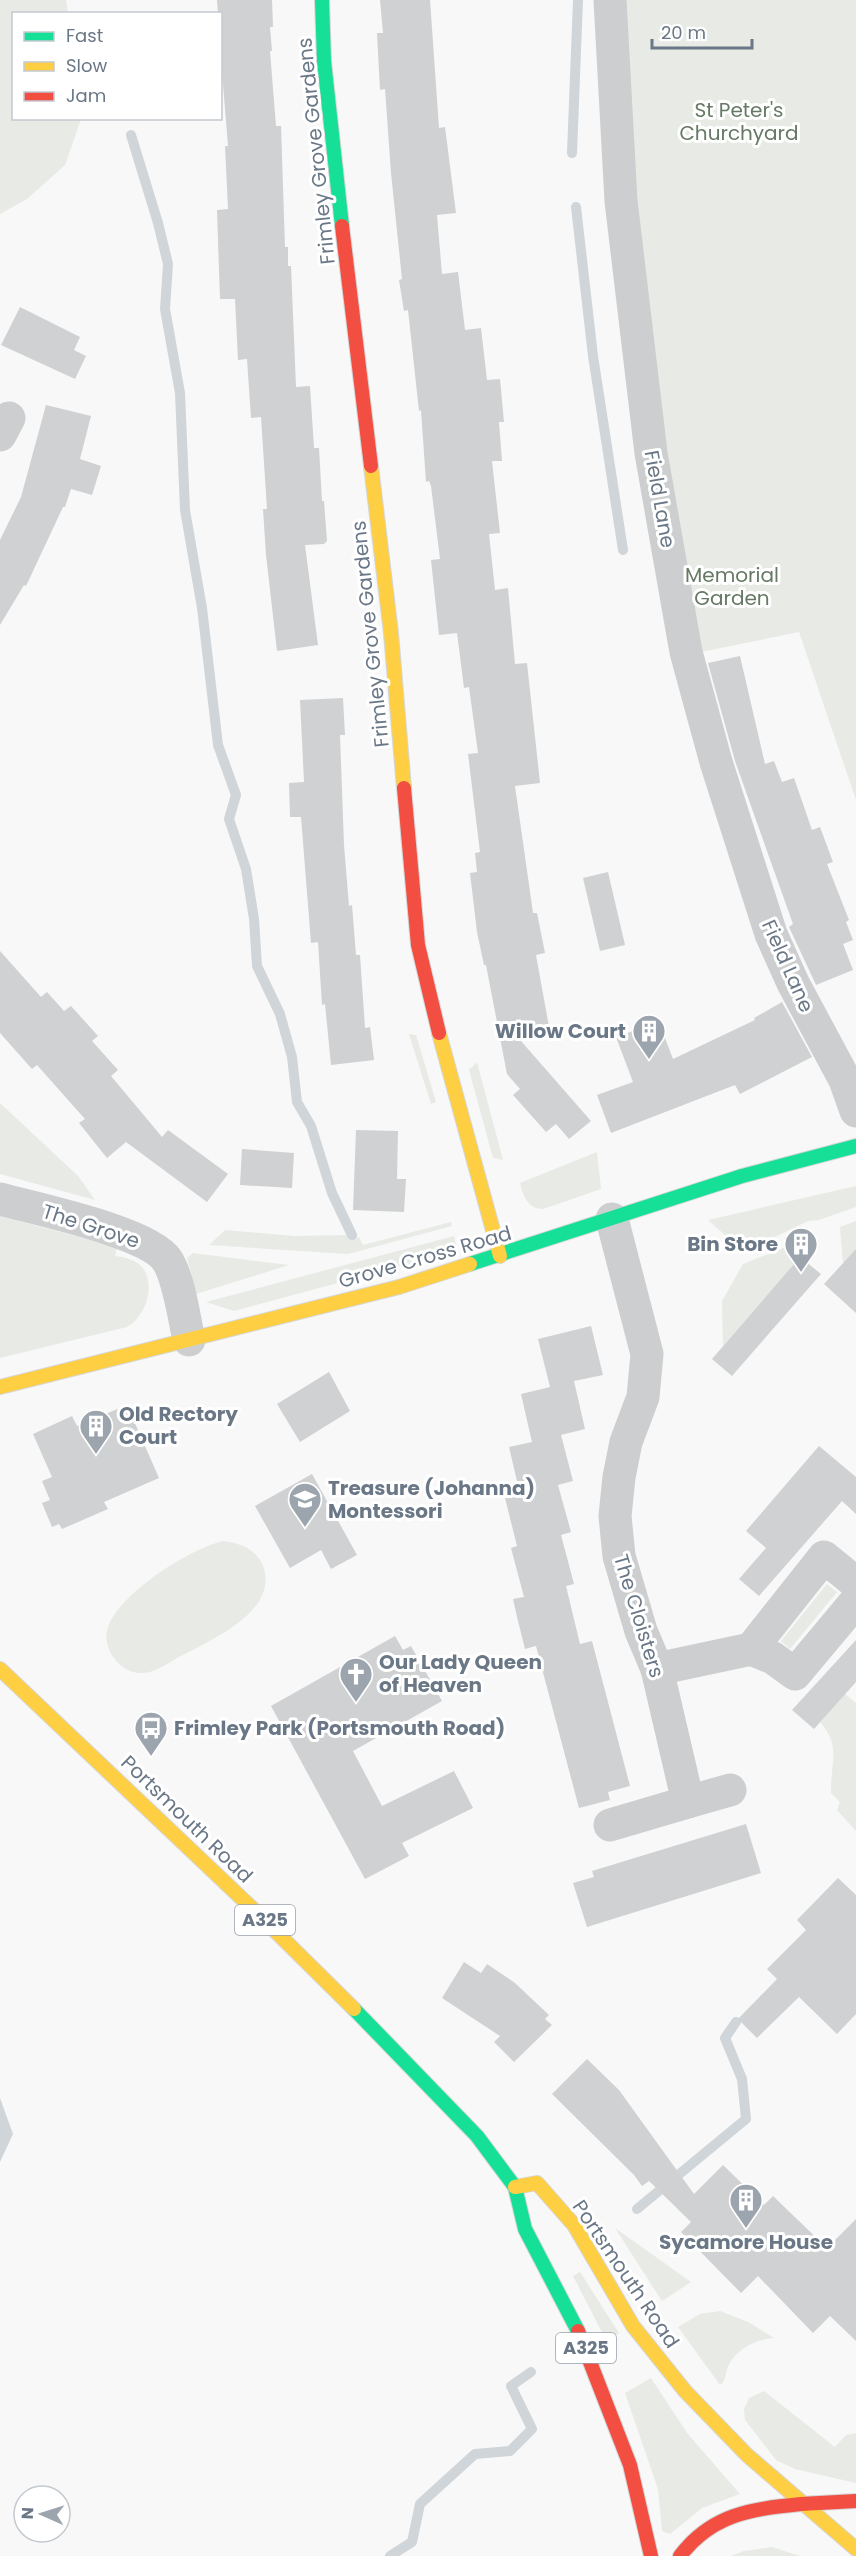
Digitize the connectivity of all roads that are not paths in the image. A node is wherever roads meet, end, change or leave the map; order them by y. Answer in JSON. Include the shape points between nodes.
{"nodes":[{"id":1,"x":322,"y":0,"type":"edge"},
{"id":2,"x":610,"y":0,"type":"edge"},
{"id":3,"x":856,"y":1111,"type":"edge"},
{"id":4,"x":856,"y":1146,"type":"edge"},
{"id":5,"x":0,"y":1199,"type":"edge"},
{"id":6,"x":612,"y":1219,"type":"junction"},
{"id":7,"x":500,"y":1256,"type":"junction"},
{"id":8,"x":189,"y":1340,"type":"junction"},
{"id":9,"x":0,"y":1387,"type":"edge"},
{"id":10,"x":856,"y":1583,"type":"edge"},
{"id":11,"x":856,"y":1601,"type":"edge"},
{"id":12,"x":751,"y":1649,"type":"junction"},
{"id":13,"x":0,"y":1668,"type":"edge"},
{"id":14,"x":657,"y":1669,"type":"junction"},
{"id":15,"x":730,"y":1790,"type":"dead end"},
{"id":16,"x":688,"y":1802,"type":"junction"},
{"id":17,"x":610,"y":1825,"type":"dead end"},
{"id":18,"x":514,"y":2187,"type":"junction"},
{"id":19,"x":856,"y":2501,"type":"edge"},
{"id":20,"x":801,"y":2504,"type":"junction"},
{"id":21,"x":856,"y":2549,"type":"edge"},
{"id":22,"x":651,"y":2556,"type":"edge"},
{"id":23,"x":680,"y":2556,"type":"edge"}],
"edges":[{"from":1,"to":7,"type":"main road","name":"Frimley Grove Gardens","via":[[324,61],[393,655],[418,945]]},
{"from":2,"to":3,"type":"street","name":"Field Lane","via":[[621,201],[651,453],[686,652],[716,762],[771,934],[845,1080]]},
{"from":4,"to":6,"type":"main road","name":"Grove Cross Road","via":[[742,1176]]},
{"from":5,"to":8,"type":"street","name":"The Grove","via":[[123,1233],[156,1248],[168,1260],[174,1276]]},
{"from":6,"to":7,"type":"main road","name":"Grove Cross Road"},
{"from":6,"to":14,"type":"street","name":"The Cloisters","via":[[646,1354],[643,1398],[626,1442],[619,1477],[615,1516],[618,1556]]},
{"from":7,"to":8,"type":"main road","name":"Grove Cross Road","via":[[399,1287]]},
{"from":8,"to":9,"type":"main road","name":"Grove Cross Road"},
{"from":10,"to":12,"type":"street","via":[[824,1557]]},
{"from":11,"to":12,"type":"street","via":[[795,1674],[773,1658]]},
{"from":12,"to":14,"type":"street"},
{"from":13,"to":18,"type":"main road","name":"Portsmouth Road","number":"A325","via":[[393,2047],[477,2136]]},
{"from":14,"to":16,"type":"street","name":"The Cloisters"},
{"from":15,"to":16,"type":"street"},
{"from":16,"to":17,"type":"street"},
{"from":18,"to":20,"type":"main road","name":"Portsmouth Road","number":"A325","via":[[537,2183],[576,2229],[641,2337],[732,2442]]},
{"from":18,"to":22,"type":"main road","name":"Portsmouth Road","number":"A325","via":[[525,2229],[572,2319],[610,2410],[630,2465]]},
{"from":19,"to":20,"type":"main road"},
{"from":20,"to":21,"type":"main road","number":"A325"},
{"from":20,"to":23,"type":"main road","via":[[736,2512],[706,2528]]}]}
